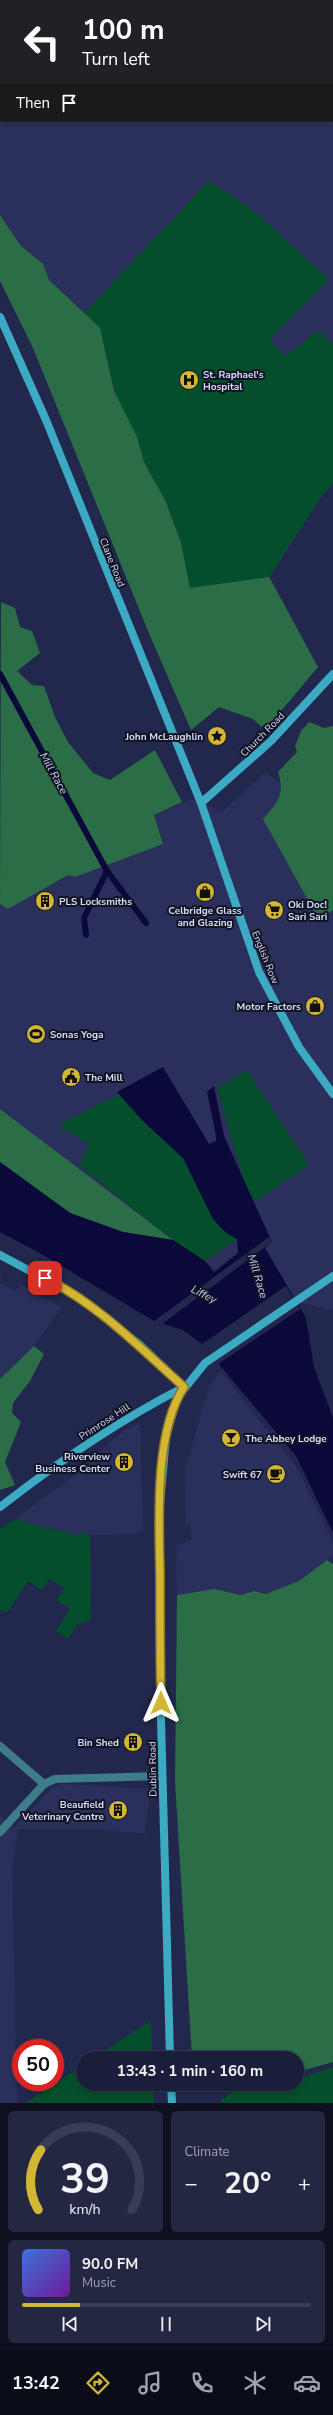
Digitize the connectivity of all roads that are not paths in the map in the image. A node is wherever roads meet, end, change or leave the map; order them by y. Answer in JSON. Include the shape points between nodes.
{"nodes":[{"id":1,"x":0,"y":317,"type":"edge"},
{"id":2,"x":333,"y":674,"type":"edge"},
{"id":3,"x":201,"y":803,"type":"junction"},
{"id":4,"x":206,"y":815,"type":"joint"},
{"id":5,"x":333,"y":1094,"type":"edge"},
{"id":6,"x":0,"y":1255,"type":"edge"},
{"id":7,"x":333,"y":1276,"type":"edge"},
{"id":8,"x":184,"y":1387,"type":"junction"},
{"id":9,"x":0,"y":1507,"type":"edge"},
{"id":10,"x":0,"y":1746,"type":"edge"},
{"id":11,"x":162,"y":1776,"type":"junction"},
{"id":12,"x":44,"y":1784,"type":"junction"},
{"id":13,"x":0,"y":1832,"type":"edge"},
{"id":14,"x":170,"y":2051,"type":"edge"},
{"id":15,"x":171,"y":2091,"type":"edge"},
{"id":16,"x":172,"y":2103,"type":"edge"}],
"edges":[{"from":1,"to":3,"type":"main road","name":"Clane Road","via":[[46,420]]},
{"from":2,"to":3,"type":"main road","name":"Church Road","via":[[271,741]]},
{"from":3,"to":4,"type":"main road","name":"Clane Road"},
{"from":4,"to":5,"type":"main road","name":"English Row","via":[[259,972],[299,1047]]},
{"from":6,"to":8,"type":"main road","via":[[78,1297],[134,1341]]},
{"from":7,"to":8,"type":"main road","via":[[205,1363]]},
{"from":8,"to":9,"type":"main road","name":"Primrose Hill","via":[[134,1412]]},
{"from":8,"to":11,"type":"main road","name":"Dublin Road","via":[[170,1415],[159,1515]]},
{"from":10,"to":12,"type":"street"},
{"from":11,"to":12,"type":"street","via":[[55,1779]]},
{"from":11,"to":14,"type":"main road","name":"Dublin Road"},
{"from":12,"to":13,"type":"street"},
{"from":15,"to":16,"type":"main road"}]}
